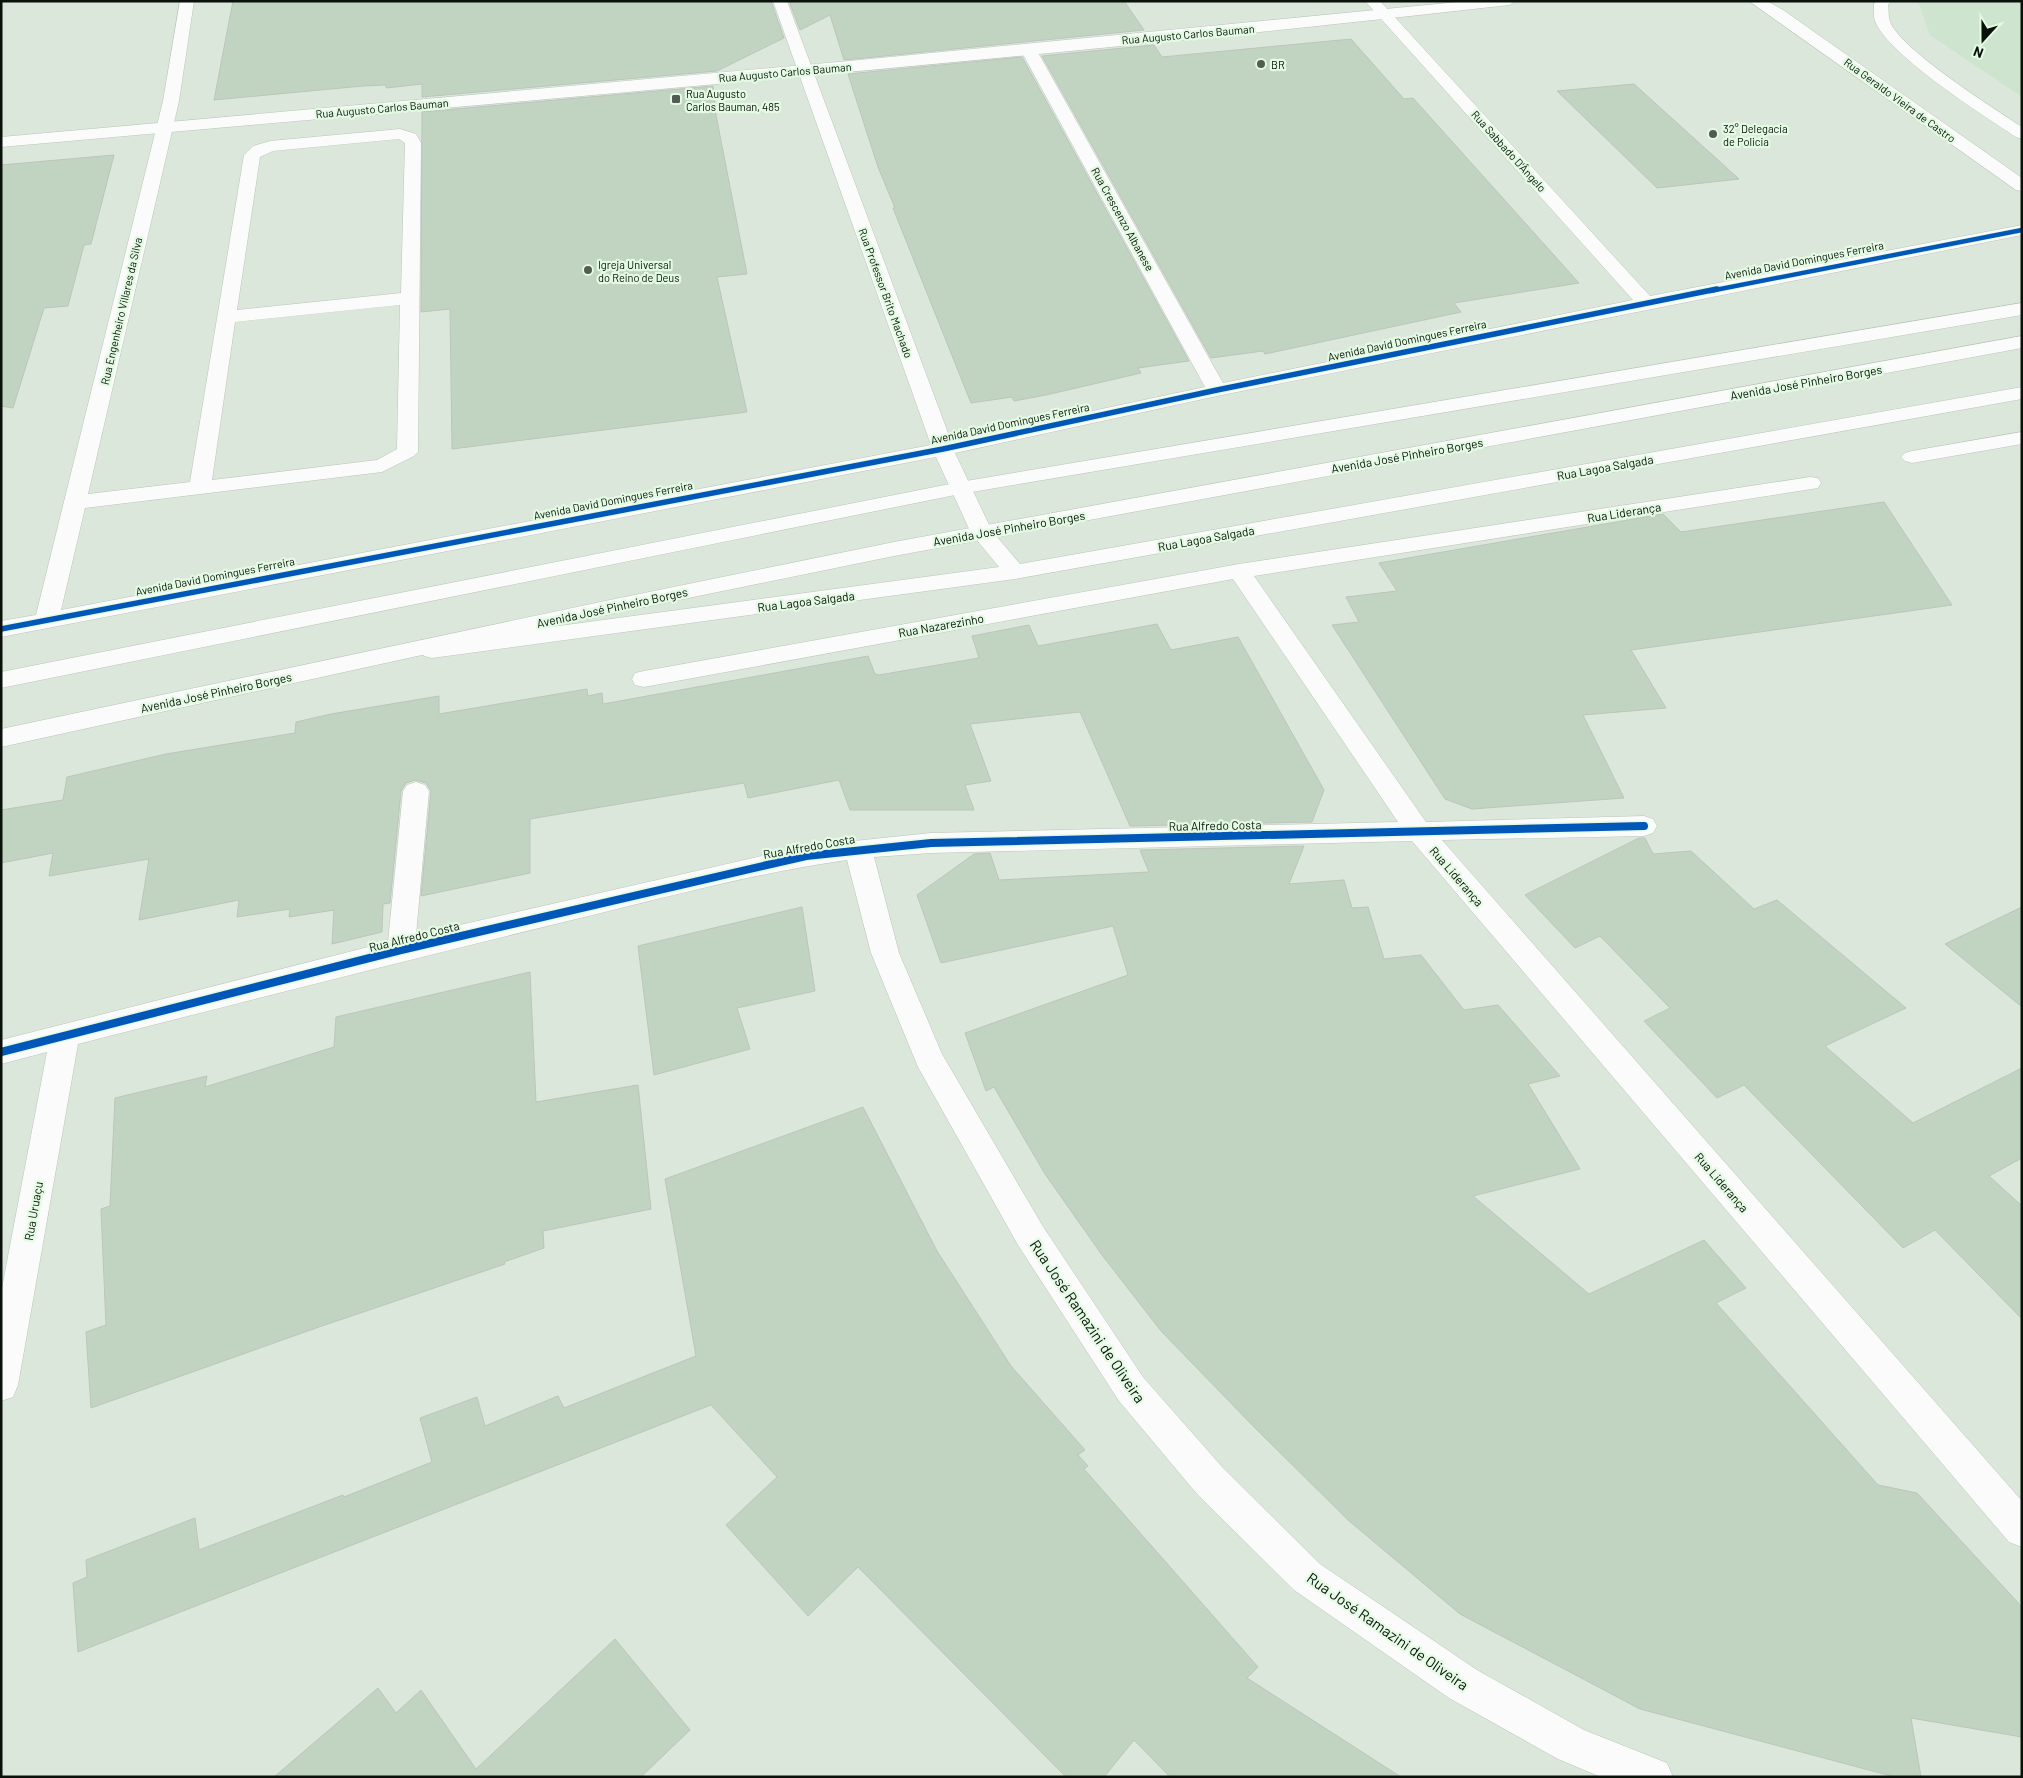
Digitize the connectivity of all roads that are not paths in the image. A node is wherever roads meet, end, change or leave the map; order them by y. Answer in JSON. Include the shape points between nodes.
{"nodes":[{"id":1,"x":187,"y":1,"type":"edge"},
{"id":2,"x":780,"y":1,"type":"edge"},
{"id":3,"x":1372,"y":1,"type":"edge"},
{"id":4,"x":1509,"y":1,"type":"edge"},
{"id":5,"x":1756,"y":1,"type":"edge"},
{"id":6,"x":1884,"y":1,"type":"edge"},
{"id":7,"x":1778,"y":7,"type":"edge"},
{"id":8,"x":1385,"y":15,"type":"junction"},
{"id":9,"x":1028,"y":49,"type":"junction"},
{"id":10,"x":806,"y":70,"type":"junction"},
{"id":11,"x":165,"y":127,"type":"junction"},
{"id":12,"x":2022,"y":134,"type":"edge"},
{"id":13,"x":1,"y":142,"type":"edge"},
{"id":14,"x":2022,"y":186,"type":"edge"},
{"id":15,"x":2022,"y":230,"type":"edge"},
{"id":16,"x":410,"y":298,"type":"junction"},
{"id":17,"x":1646,"y":302,"type":"junction"},
{"id":18,"x":2022,"y":309,"type":"edge"},
{"id":19,"x":226,"y":318,"type":"junction"},
{"id":20,"x":2022,"y":342,"type":"edge"},
{"id":21,"x":1217,"y":390,"type":"junction"},
{"id":22,"x":2022,"y":393,"type":"edge"},
{"id":23,"x":2022,"y":438,"type":"edge"},
{"id":24,"x":943,"y":449,"type":"junction"},
{"id":25,"x":1912,"y":457,"type":"dead end"},
{"id":26,"x":1810,"y":482,"type":"dead end"},
{"id":27,"x":200,"y":488,"type":"junction"},
{"id":28,"x":960,"y":488,"type":"junction"},
{"id":29,"x":76,"y":502,"type":"junction"},
{"id":30,"x":982,"y":533,"type":"junction"},
{"id":31,"x":1015,"y":572,"type":"junction"},
{"id":32,"x":1239,"y":572,"type":"junction"},
{"id":33,"x":48,"y":619,"type":"junction"},
{"id":34,"x":1,"y":629,"type":"edge"},
{"id":35,"x":386,"y":656,"type":"junction"},
{"id":36,"x":644,"y":679,"type":"dead end"},
{"id":37,"x":1,"y":680,"type":"edge"},
{"id":38,"x":1,"y":738,"type":"edge"},
{"id":39,"x":416,"y":792,"type":"dead end"},
{"id":40,"x":1644,"y":826,"type":"dead end"},
{"id":41,"x":1419,"y":832,"type":"junction"},
{"id":42,"x":858,"y":848,"type":"junction"},
{"id":43,"x":401,"y":950,"type":"junction"},
{"id":44,"x":65,"y":1036,"type":"junction"},
{"id":45,"x":1,"y":1052,"type":"edge"},
{"id":46,"x":1,"y":1385,"type":"edge"},
{"id":47,"x":2022,"y":1529,"type":"edge"},
{"id":48,"x":1653,"y":1777,"type":"edge"}],
"edges":[{"from":1,"to":11,"type":"main road","name":"Rua Engenheiro Villares da Silva"},
{"from":2,"to":10,"type":"main road","name":"Rua Professor Brito Machado"},
{"from":3,"to":8,"type":"main road","name":"Rua Sabbado D'Ângelo"},
{"from":4,"to":8,"type":"main road","name":"Rua Augusto Carlos Bauman"},
{"from":5,"to":7,"type":"main road","name":"Rua Geraldo Vieira de Castro"},
{"from":6,"to":12,"type":"main road","via":[[1883,24],[1898,42],[1922,64]]},
{"from":7,"to":14,"type":"main road","name":"Rua Geraldo Vieira de Castro"},
{"from":8,"to":9,"type":"main road","name":"Rua Augusto Carlos Bauman"},
{"from":8,"to":17,"type":"main road","name":"Rua Sabbado D'Ângelo"},
{"from":9,"to":10,"type":"main road","name":"Rua Augusto Carlos Bauman"},
{"from":9,"to":21,"type":"main road","name":"Rua Crescenzo Albanese"},
{"from":10,"to":11,"type":"main road","name":"Rua Augusto Carlos Bauman"},
{"from":10,"to":24,"type":"main road","name":"Rua Professor Brito Machado"},
{"from":11,"to":13,"type":"main road","name":"Rua Augusto Carlos Bauman"},
{"from":11,"to":29,"type":"main road","name":"Rua Engenheiro Villares da Silva"},
{"from":15,"to":17,"type":"main road","name":"Avenida David Domingues Ferreira"},
{"from":16,"to":19,"type":"main road"},
{"from":16,"to":19,"type":"main road","via":[[413,143],[410,138],[400,134],[270,146],[252,155]]},
{"from":16,"to":27,"type":"main road","via":[[407,452],[382,466]]},
{"from":17,"to":21,"type":"main road","name":"Avenida David Domingues Ferreira"},
{"from":18,"to":28,"type":"main road"},
{"from":19,"to":27,"type":"main road"},
{"from":20,"to":30,"type":"main road","name":"Avenida José Pinheiro Borges"},
{"from":21,"to":24,"type":"main road","name":"Avenida David Domingues Ferreira"},
{"from":22,"to":31,"type":"main road","name":"Rua Lagoa Salgada"},
{"from":23,"to":25,"type":"main road"},
{"from":24,"to":28,"type":"main road","name":"Rua Professor Brito Machado"},
{"from":24,"to":33,"type":"main road","name":"Avenida David Domingues Ferreira"},
{"from":26,"to":32,"type":"main road","name":"Rua Liderança"},
{"from":27,"to":29,"type":"main road"},
{"from":28,"to":30,"type":"main road","name":"Rua Professor Brito Machado"},
{"from":28,"to":37,"type":"main road"},
{"from":29,"to":33,"type":"main road","name":"Rua Engenheiro Villares da Silva"},
{"from":30,"to":31,"type":"main road","name":"Rua Professor Brito Machado"},
{"from":30,"to":35,"type":"main road","name":"Avenida José Pinheiro Borges"},
{"from":31,"to":35,"type":"main road","name":"Rua Lagoa Salgada"},
{"from":32,"to":36,"type":"main road","name":"Rua Nazarezinho"},
{"from":32,"to":41,"type":"main road","name":"Rua Liderança"},
{"from":33,"to":34,"type":"main road","name":"Avenida David Domingues Ferreira"},
{"from":35,"to":38,"type":"main road","name":"Avenida José Pinheiro Borges"},
{"from":39,"to":43,"type":"main road"},
{"from":40,"to":41,"type":"main road","name":"Rua Alfredo Costa"},
{"from":41,"to":42,"type":"main road","name":"Rua Alfredo Costa","via":[[931,843]]},
{"from":41,"to":47,"type":"main road","name":"Rua Liderança"},
{"from":42,"to":43,"type":"main road","name":"Rua Alfredo Costa","via":[[689,882]]},
{"from":42,"to":48,"type":"main road","name":"Rua José Ramazini de Oliveira","via":[[885,953],[929,1058],[1030,1235],[1131,1389],[1210,1481],[1307,1576],[1462,1684],[1572,1745]]},
{"from":43,"to":44,"type":"main road","name":"Rua Alfredo Costa"},
{"from":44,"to":45,"type":"main road","name":"Rua Alfredo Costa"},
{"from":44,"to":46,"type":"main road","name":"Rua Uruaçu"}]}
